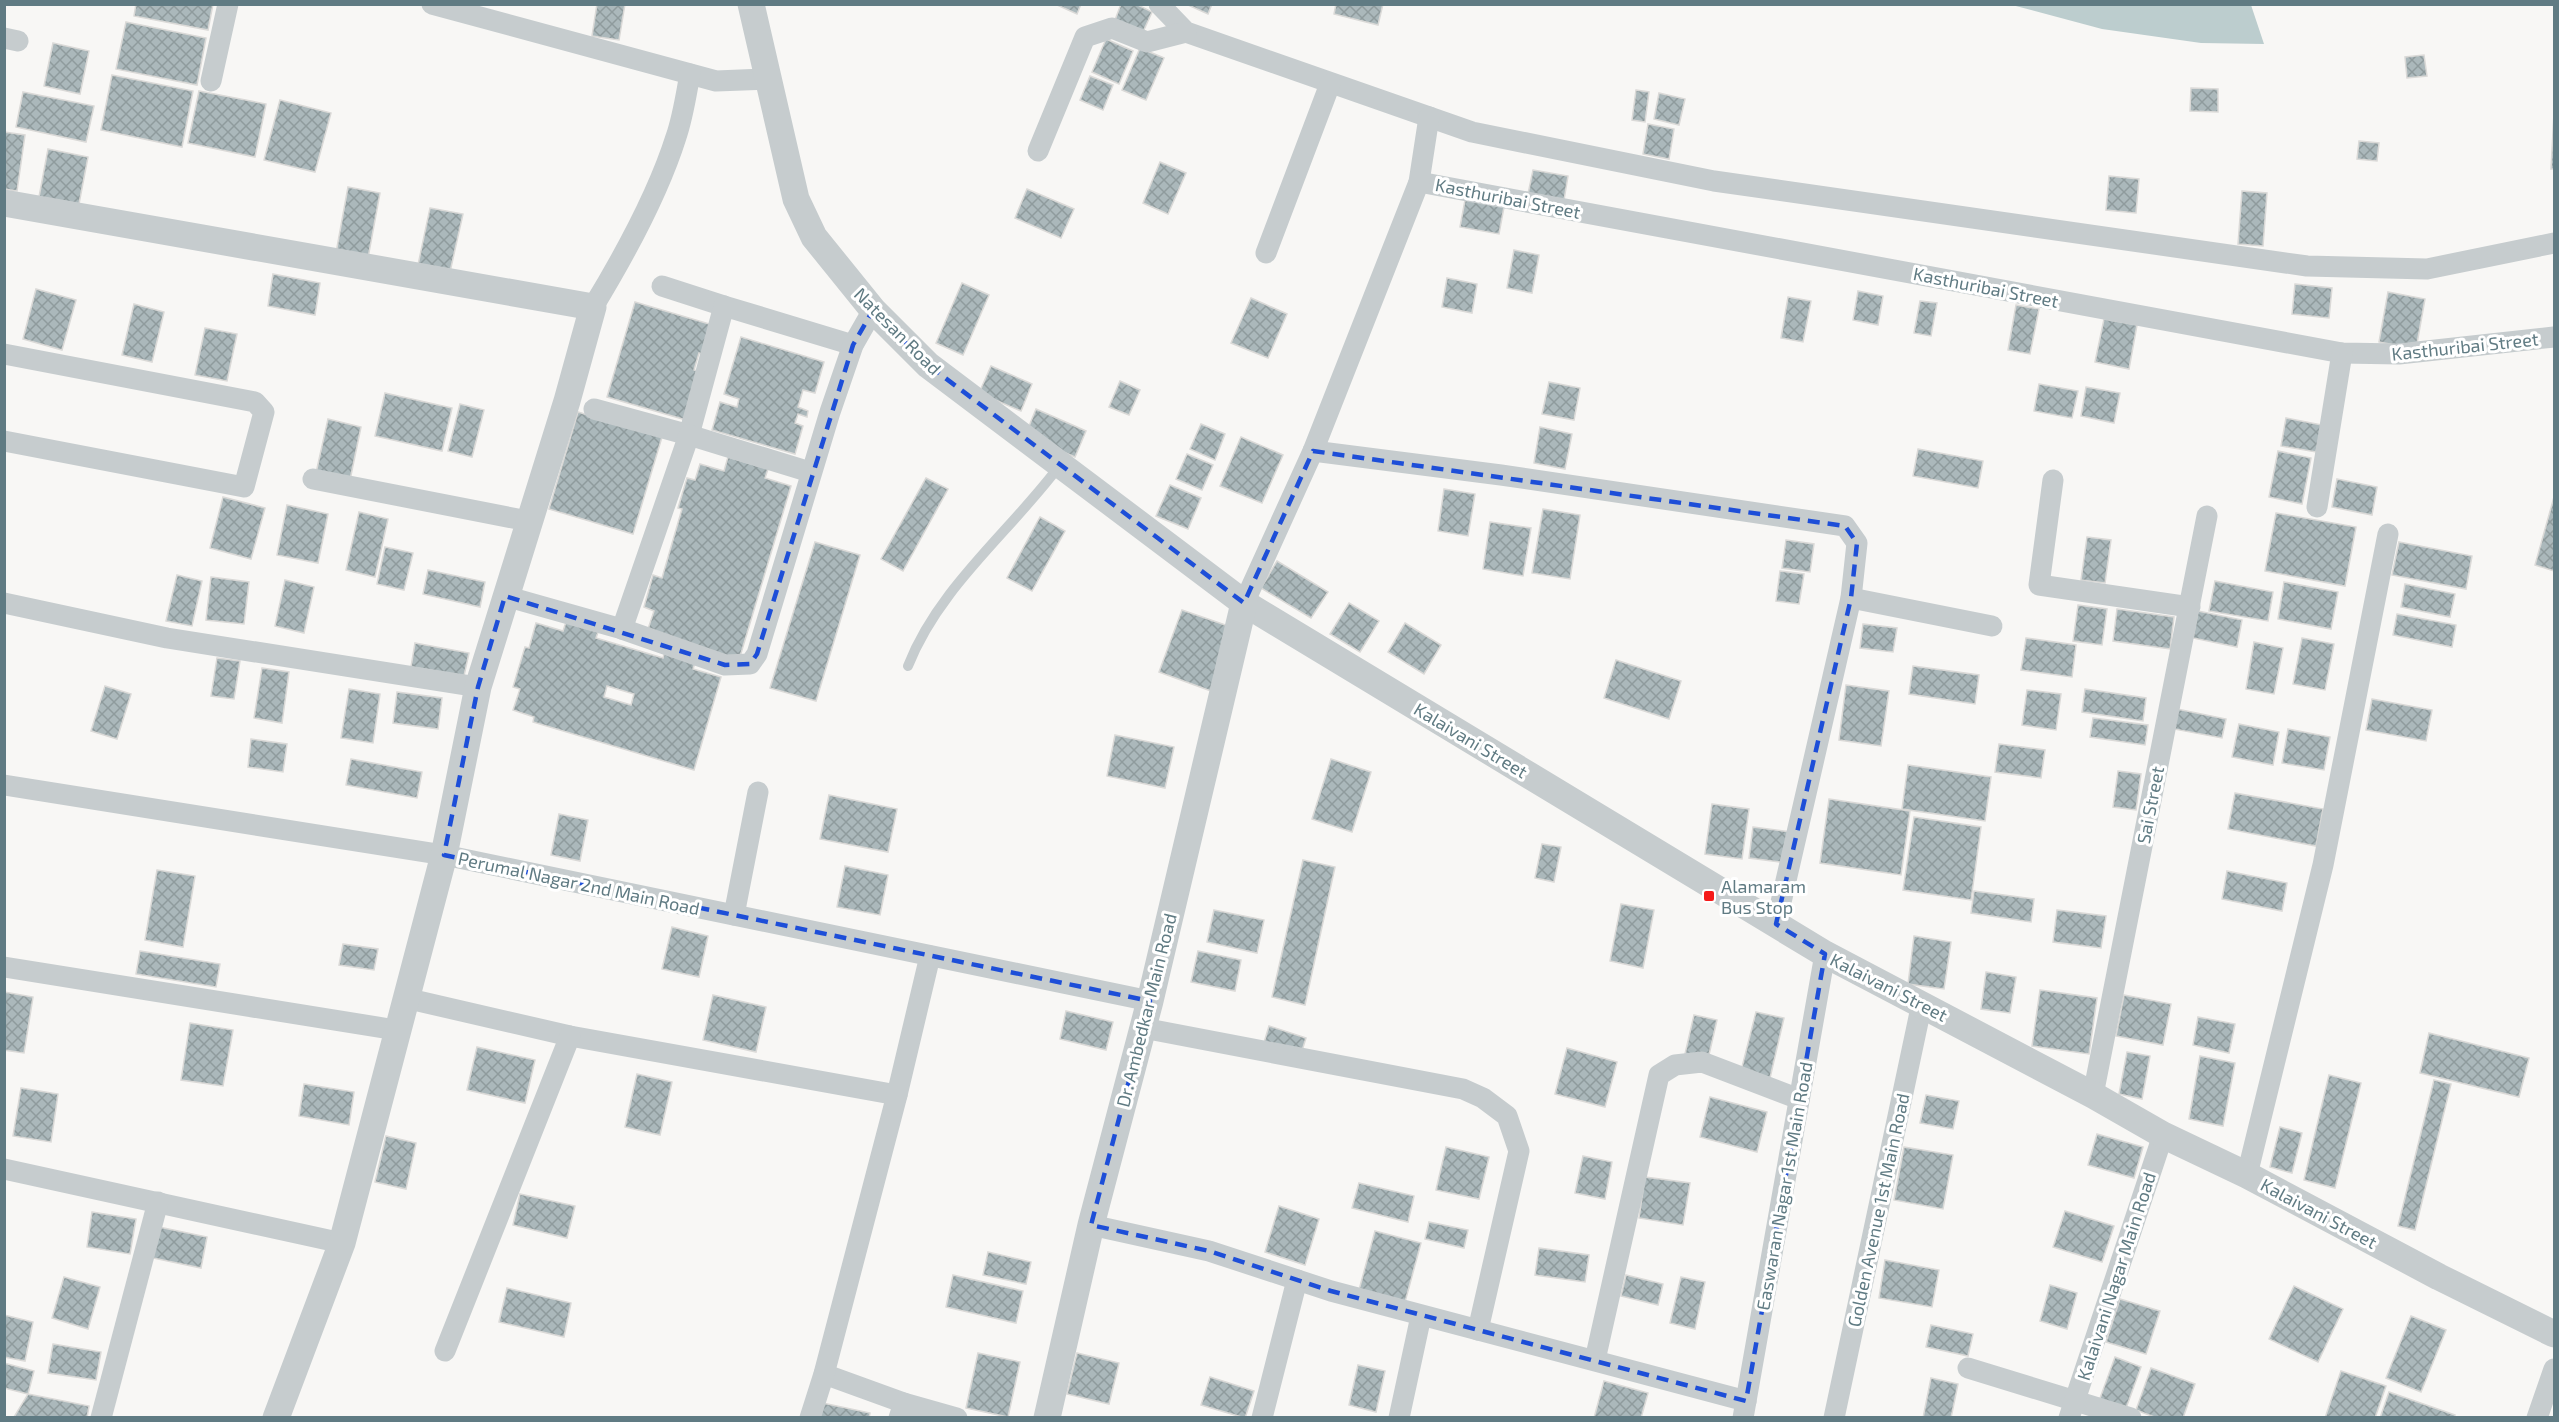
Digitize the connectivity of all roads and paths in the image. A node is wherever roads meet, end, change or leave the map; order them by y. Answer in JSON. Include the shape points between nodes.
{"nodes":[{"id":1,"x":228,"y":4,"type":"edge"},
{"id":2,"x":432,"y":4,"type":"edge"},
{"id":3,"x":751,"y":4,"type":"edge"},
{"id":4,"x":1159,"y":4,"type":"edge"},
{"id":5,"x":1186,"y":32,"type":"junction"},
{"id":6,"x":690,"y":74,"type":"junction"},
{"id":7,"x":767,"y":79,"type":"junction"},
{"id":8,"x":211,"y":81,"type":"dead end"},
{"id":9,"x":1330,"y":84,"type":"junction"},
{"id":10,"x":1429,"y":117,"type":"junction"},
{"id":11,"x":1038,"y":152,"type":"dead end"},
{"id":12,"x":1419,"y":182,"type":"junction"},
{"id":13,"x":4,"y":203,"type":"edge"},
{"id":14,"x":2554,"y":243,"type":"edge"},
{"id":15,"x":1266,"y":253,"type":"dead end"},
{"id":16,"x":662,"y":286,"type":"dead end"},
{"id":17,"x":724,"y":306,"type":"junction"},
{"id":18,"x":593,"y":307,"type":"junction"},
{"id":19,"x":873,"y":310,"type":"junction"},
{"id":20,"x":2554,"y":337,"type":"edge"},
{"id":21,"x":853,"y":345,"type":"junction"},
{"id":22,"x":2342,"y":353,"type":"junction"},
{"id":23,"x":4,"y":354,"type":"edge"},
{"id":24,"x":594,"y":409,"type":"dead end"},
{"id":25,"x":689,"y":435,"type":"junction"},
{"id":26,"x":4,"y":441,"type":"edge"},
{"id":27,"x":1313,"y":452,"type":"junction"},
{"id":28,"x":1060,"y":465,"type":"junction"},
{"id":29,"x":810,"y":472,"type":"junction"},
{"id":30,"x":313,"y":479,"type":"dead end"},
{"id":31,"x":2053,"y":480,"type":"dead end"},
{"id":32,"x":2317,"y":507,"type":"dead end"},
{"id":33,"x":2208,"y":516,"type":"dead end"},
{"id":34,"x":528,"y":521,"type":"junction"},
{"id":35,"x":2388,"y":534,"type":"dead end"},
{"id":36,"x":506,"y":596,"type":"junction"},
{"id":37,"x":1851,"y":598,"type":"junction"},
{"id":38,"x":4,"y":603,"type":"edge"},
{"id":39,"x":1244,"y":603,"type":"junction"},
{"id":40,"x":2190,"y":607,"type":"junction"},
{"id":41,"x":1992,"y":626,"type":"dead end"},
{"id":42,"x":622,"y":629,"type":"junction"},
{"id":43,"x":908,"y":666,"type":"dead end"},
{"id":44,"x":478,"y":687,"type":"junction"},
{"id":45,"x":4,"y":785,"type":"edge"},
{"id":46,"x":758,"y":792,"type":"dead end"},
{"id":47,"x":444,"y":855,"type":"junction"},
{"id":48,"x":734,"y":915,"type":"junction"},
{"id":49,"x":1776,"y":924,"type":"junction"},
{"id":50,"x":1825,"y":954,"type":"junction"},
{"id":51,"x":930,"y":956,"type":"junction"},
{"id":52,"x":4,"y":967,"type":"edge"},
{"id":53,"x":405,"y":998,"type":"junction"},
{"id":54,"x":1150,"y":1001,"type":"junction"},
{"id":55,"x":1922,"y":1003,"type":"junction"},
{"id":56,"x":1143,"y":1028,"type":"junction"},
{"id":57,"x":396,"y":1030,"type":"junction"},
{"id":58,"x":570,"y":1036,"type":"junction"},
{"id":59,"x":897,"y":1095,"type":"junction"},
{"id":60,"x":2093,"y":1095,"type":"junction"},
{"id":61,"x":1799,"y":1099,"type":"junction"},
{"id":62,"x":2163,"y":1135,"type":"junction"},
{"id":63,"x":4,"y":1169,"type":"edge"},
{"id":64,"x":2247,"y":1175,"type":"junction"},
{"id":65,"x":159,"y":1202,"type":"junction"},
{"id":66,"x":1091,"y":1225,"type":"junction"},
{"id":67,"x":342,"y":1243,"type":"junction"},
{"id":68,"x":1297,"y":1280,"type":"junction"},
{"id":69,"x":1421,"y":1316,"type":"junction"},
{"id":70,"x":1478,"y":1330,"type":"junction"},
{"id":71,"x":2554,"y":1334,"type":"edge"},
{"id":72,"x":446,"y":1351,"type":"dead end"},
{"id":73,"x":1596,"y":1360,"type":"junction"},
{"id":74,"x":1968,"y":1368,"type":"dead end"},
{"id":75,"x":2554,"y":1369,"type":"edge"},
{"id":76,"x":824,"y":1374,"type":"junction"},
{"id":77,"x":1745,"y":1409,"type":"edge"},
{"id":78,"x":901,"y":1410,"type":"edge"},
{"id":79,"x":2072,"y":1410,"type":"edge"},
{"id":80,"x":101,"y":1418,"type":"edge"},
{"id":81,"x":276,"y":1418,"type":"edge"},
{"id":82,"x":810,"y":1418,"type":"edge"},
{"id":83,"x":957,"y":1418,"type":"edge"},
{"id":84,"x":1047,"y":1418,"type":"edge"},
{"id":85,"x":1262,"y":1418,"type":"edge"},
{"id":86,"x":1399,"y":1418,"type":"edge"},
{"id":87,"x":1834,"y":1418,"type":"edge"},
{"id":88,"x":2131,"y":1418,"type":"edge"},
{"id":89,"x":2537,"y":1418,"type":"edge"}],
"edges":[{"from":1,"to":8,"type":"street"},
{"from":2,"to":6,"type":"street"},
{"from":3,"to":7,"type":"street","name":"Natesan Road"},
{"from":4,"to":5,"type":"street"},
{"from":5,"to":9,"type":"street"},
{"from":5,"to":11,"type":"street","via":[[1147,42],[1112,28],[1085,37]]},
{"from":6,"to":7,"type":"street","via":[[716,81]]},
{"from":6,"to":18,"type":"street","via":[[676,136],[659,180],[616,270]]},
{"from":7,"to":19,"type":"street","name":"Natesan Road","via":[[796,200],[814,237]]},
{"from":9,"to":10,"type":"street"},
{"from":9,"to":15,"type":"street"},
{"from":10,"to":12,"type":"street"},
{"from":10,"to":14,"type":"street","via":[[1473,132],[1714,181],[2307,266],[2427,269]]},
{"from":12,"to":22,"type":"street","name":"Kasthuribai Street"},
{"from":12,"to":27,"type":"street"},
{"from":13,"to":18,"type":"street"},
{"from":16,"to":17,"type":"street"},
{"from":17,"to":21,"type":"street"},
{"from":17,"to":25,"type":"street"},
{"from":18,"to":34,"type":"street"},
{"from":19,"to":21,"type":"street"},
{"from":19,"to":28,"type":"street","name":"Natesan Road","via":[[928,365]]},
{"from":20,"to":22,"type":"street","name":"Kasthuribai Street","via":[[2399,354]]},
{"from":21,"to":29,"type":"street"},
{"from":22,"to":32,"type":"street"},
{"from":23,"to":26,"type":"street","via":[[255,402],[264,412],[244,487]]},
{"from":24,"to":25,"type":"street"},
{"from":25,"to":29,"type":"street"},
{"from":25,"to":42,"type":"street"},
{"from":27,"to":37,"type":"street","via":[[1501,475],[1845,526],[1857,543]]},
{"from":27,"to":39,"type":"street"},
{"from":28,"to":39,"type":"street","name":"Natesan Road"},
{"from":28,"to":43,"type":"lane","via":[[932,617]]},
{"from":29,"to":42,"type":"street","via":[[757,654],[750,664],[725,664]]},
{"from":30,"to":34,"type":"street"},
{"from":31,"to":40,"type":"street","via":[[2039,585]]},
{"from":33,"to":40,"type":"street","name":"Sai Street"},
{"from":34,"to":36,"type":"street"},
{"from":35,"to":64,"type":"street","via":[[2322,865]]},
{"from":36,"to":42,"type":"street"},
{"from":36,"to":44,"type":"street"},
{"from":37,"to":41,"type":"street"},
{"from":37,"to":49,"type":"street"},
{"from":38,"to":44,"type":"street","via":[[167,638]]},
{"from":39,"to":49,"type":"street","name":"Kalaivani Street"},
{"from":39,"to":54,"type":"street","name":"Dr. Ambedkar Main Road"},
{"from":40,"to":60,"type":"street","name":"Sai Street"},
{"from":44,"to":47,"type":"street"},
{"from":45,"to":47,"type":"street","name":"Perumal Nagar 2nd Main Road"},
{"from":46,"to":48,"type":"street"},
{"from":47,"to":48,"type":"street","name":"Perumal Nagar 2nd Main Road"},
{"from":47,"to":53,"type":"street"},
{"from":48,"to":51,"type":"street","name":"Perumal Nagar 2nd Main Road"},
{"from":49,"to":50,"type":"street","name":"Kalaivani Street"},
{"from":50,"to":55,"type":"street","name":"Kalaivani Street"},
{"from":50,"to":61,"type":"street","name":"Easwaran Nagar 1st Main Road"},
{"from":51,"to":54,"type":"street","name":"Perumal Nagar 2nd Main Road"},
{"from":51,"to":59,"type":"street"},
{"from":52,"to":57,"type":"street"},
{"from":53,"to":57,"type":"street"},
{"from":53,"to":58,"type":"street"},
{"from":54,"to":56,"type":"street","name":"Dr. Ambedkar Main Road"},
{"from":55,"to":60,"type":"street","name":"Kalaivani Street"},
{"from":55,"to":87,"type":"street","name":"Golden Avenue 1st Main Road"},
{"from":56,"to":66,"type":"street","name":"Dr. Ambedkar Main Road"},
{"from":56,"to":70,"type":"street","via":[[1463,1089],[1499,1108],[1507,1116],[1519,1151]]},
{"from":57,"to":67,"type":"street"},
{"from":58,"to":59,"type":"street"},
{"from":58,"to":72,"type":"street"},
{"from":59,"to":76,"type":"street"},
{"from":60,"to":62,"type":"street","name":"Kalaivani Street"},
{"from":61,"to":73,"type":"street","via":[[1702,1062],[1675,1065],[1659,1075]]},
{"from":61,"to":77,"type":"street","name":"Easwaran Nagar 1st Main Road"},
{"from":62,"to":64,"type":"street","name":"Kalaivani Street"},
{"from":62,"to":79,"type":"street","name":"Kalaivani Nagar Main Road"},
{"from":63,"to":65,"type":"street"},
{"from":64,"to":71,"type":"street","name":"Kalaivani Street","via":[[2439,1278]]},
{"from":65,"to":67,"type":"street"},
{"from":65,"to":80,"type":"street"},
{"from":66,"to":68,"type":"street","via":[[1209,1251]]},
{"from":66,"to":84,"type":"street","name":"Dr. Ambedkar Main Road"},
{"from":67,"to":81,"type":"street"},
{"from":68,"to":69,"type":"street"},
{"from":68,"to":85,"type":"street"},
{"from":69,"to":70,"type":"street"},
{"from":69,"to":86,"type":"street"},
{"from":70,"to":73,"type":"street"},
{"from":73,"to":77,"type":"street"},
{"from":74,"to":79,"type":"street"},
{"from":75,"to":89,"type":"street"},
{"from":76,"to":78,"type":"street"},
{"from":76,"to":82,"type":"street"},
{"from":78,"to":83,"type":"street"},
{"from":79,"to":88,"type":"street"}]}
